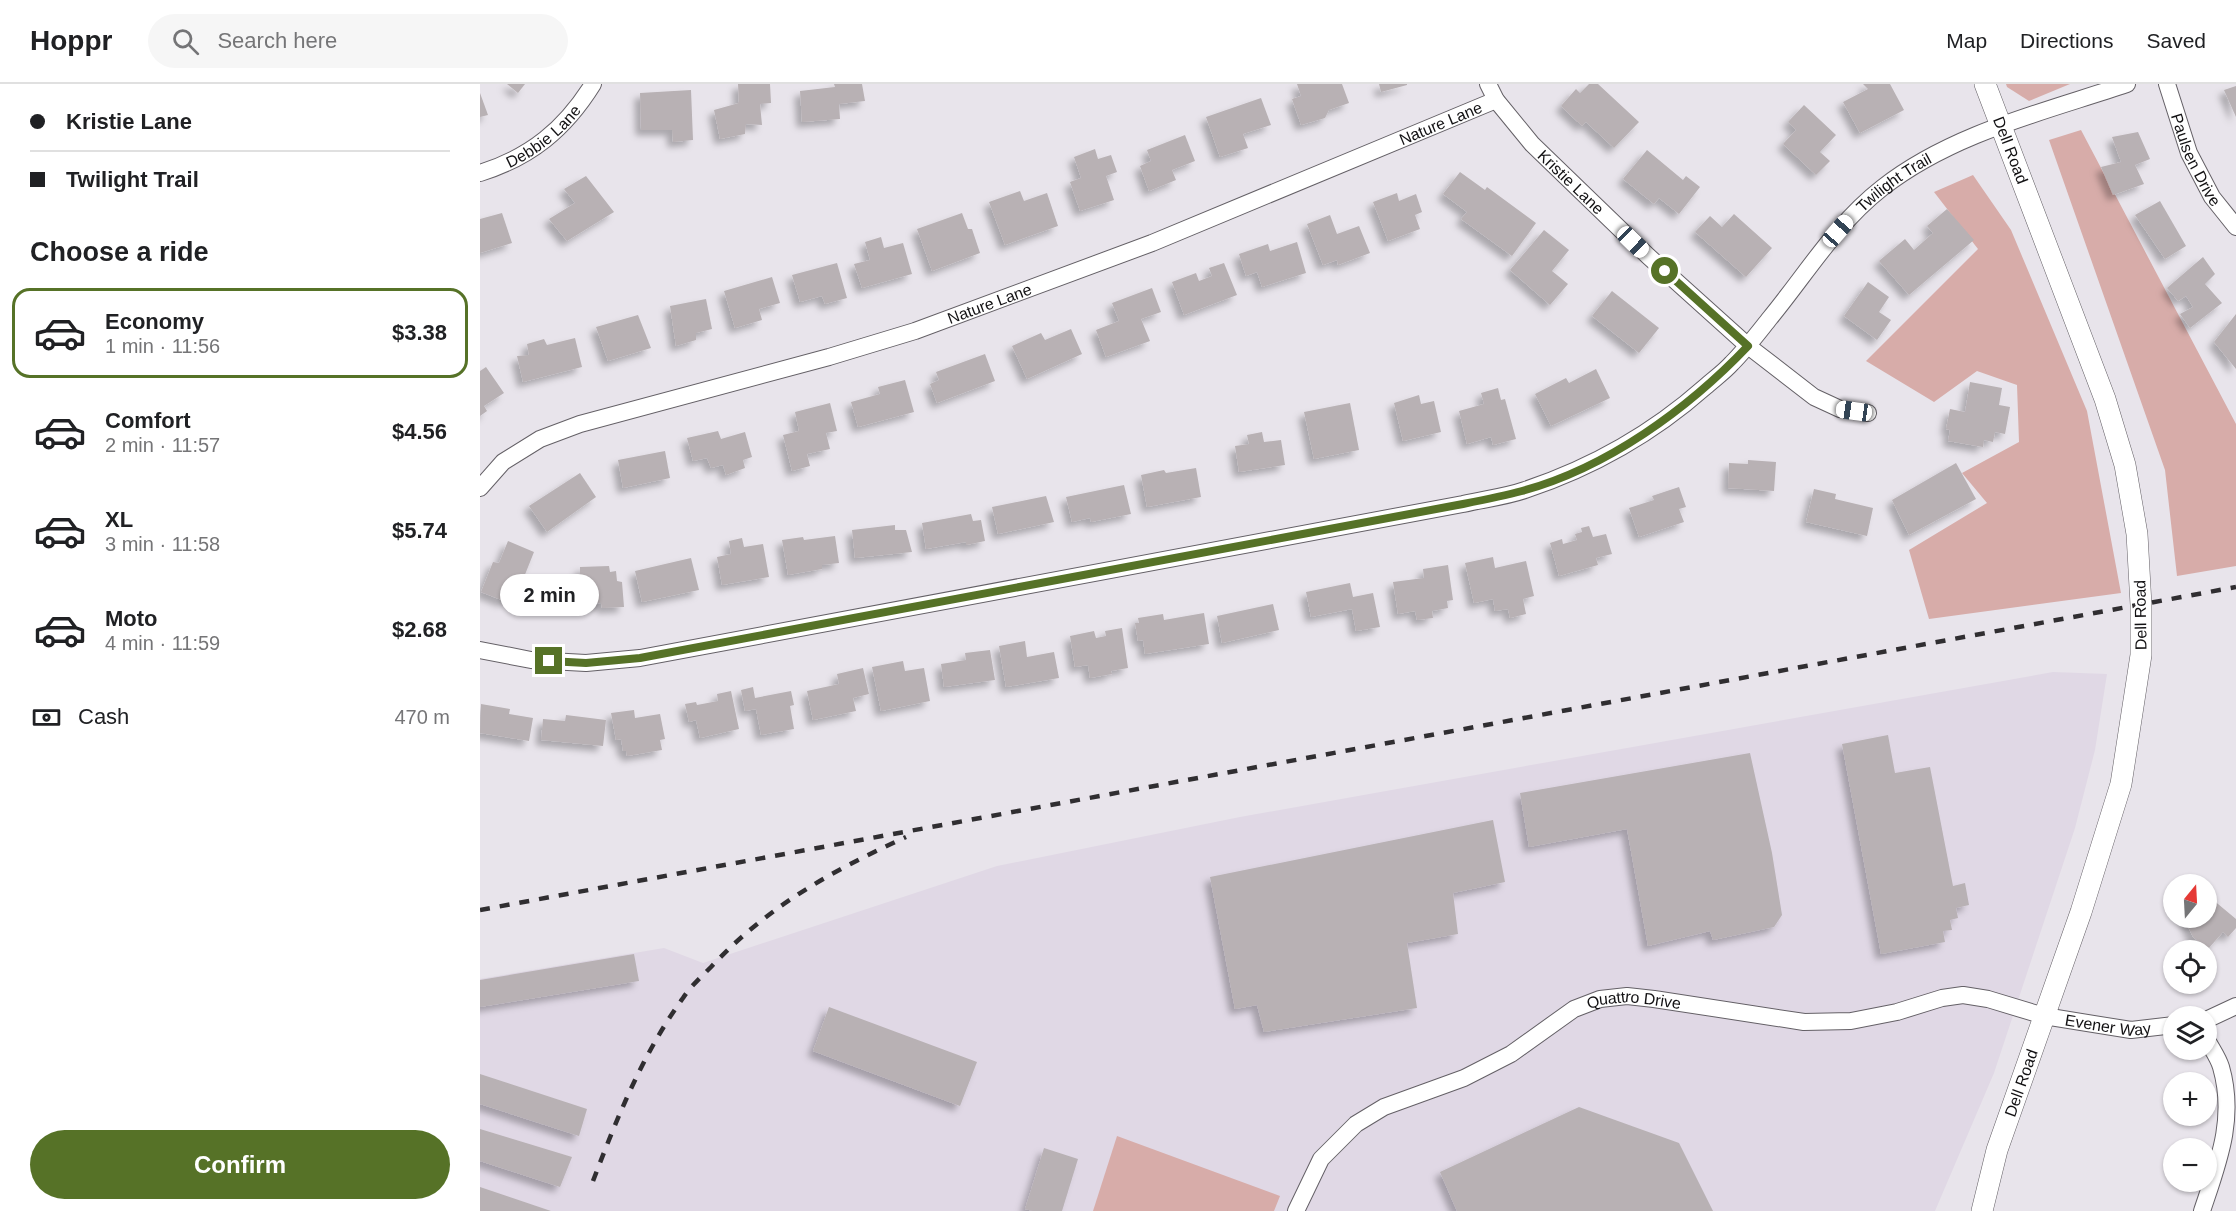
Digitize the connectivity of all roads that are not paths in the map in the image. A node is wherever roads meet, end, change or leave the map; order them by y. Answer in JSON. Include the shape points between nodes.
{"nodes":[{"id":1,"x":593,"y":84,"type":"edge"},
{"id":2,"x":1488,"y":84,"type":"edge"},
{"id":3,"x":1985,"y":84,"type":"edge"},
{"id":4,"x":2127,"y":84,"type":"edge"},
{"id":5,"x":2167,"y":84,"type":"edge"},
{"id":6,"x":1496,"y":100,"type":"junction"},
{"id":7,"x":2001,"y":126,"type":"junction"},
{"id":8,"x":480,"y":173,"type":"edge"},
{"id":9,"x":2236,"y":227,"type":"edge"},
{"id":10,"x":1748,"y":346,"type":"junction"},
{"id":11,"x":1869,"y":413,"type":"dead end"},
{"id":12,"x":480,"y":488,"type":"edge"},
{"id":13,"x":480,"y":650,"type":"edge"},
{"id":14,"x":2236,"y":1006,"type":"edge"},
{"id":15,"x":2217,"y":1015,"type":"edge"},
{"id":16,"x":2044,"y":1016,"type":"junction"},
{"id":17,"x":2163,"y":1026,"type":"edge"},
{"id":18,"x":2217,"y":1059,"type":"edge"},
{"id":19,"x":1997,"y":1150,"type":"junction"},
{"id":20,"x":1296,"y":1211,"type":"edge"},
{"id":21,"x":1968,"y":1211,"type":"edge"},
{"id":22,"x":1982,"y":1211,"type":"edge"},
{"id":23,"x":2202,"y":1211,"type":"edge"}],
"edges":[{"from":1,"to":8,"type":"street","name":"Debbie Lane","via":[[553,135],[520,157]]},
{"from":2,"to":6,"type":"street","name":"Kristie Lane"},
{"from":3,"to":7,"type":"street","name":"Dell Road"},
{"from":4,"to":7,"type":"street","name":"Twilight Trail"},
{"from":5,"to":9,"type":"street","name":"Paulsen Drive","via":[[2189,153],[2212,197]]},
{"from":6,"to":10,"type":"street","name":"Kristie Lane","via":[[1572,185]]},
{"from":6,"to":12,"type":"street","name":"Nature Lane","via":[[1152,243],[915,331],[580,424],[540,439],[502,462]]},
{"from":7,"to":10,"type":"street","name":"Twilight Trail","via":[[1952,145],[1882,188],[1824,246]]},
{"from":7,"to":16,"type":"street","name":"Dell Road","via":[[2105,399],[2125,465],[2137,534],[2141,605],[2141,655],[2121,784]]},
{"from":10,"to":11,"type":"street","name":"Kristie Lane","via":[[1814,397],[1840,409]]},
{"from":10,"to":13,"type":"street","name":"Twilight Trail","via":[[1685,405],[1635,439],[1581,469],[1523,491],[640,658],[586,663],[531,660]]},
{"from":14,"to":15,"type":"street"},
{"from":16,"to":17,"type":"street","name":"Evener Way","via":[[2131,1030]]},
{"from":16,"to":19,"type":"street","name":"Dell Road"},
{"from":16,"to":20,"type":"street","name":"Quattro Drive","via":[[1963,995],[1851,1021],[1804,1022],[1654,999],[1600,999],[1574,1009],[1511,1054],[1473,1074],[1384,1107],[1356,1124],[1320,1159]]},
{"from":18,"to":23,"type":"street","via":[[2227,1094],[2229,1124]]},
{"from":19,"to":21,"type":"street","name":"Dell Road"},
{"from":19,"to":22,"type":"street","name":"Dell Road"}]}
